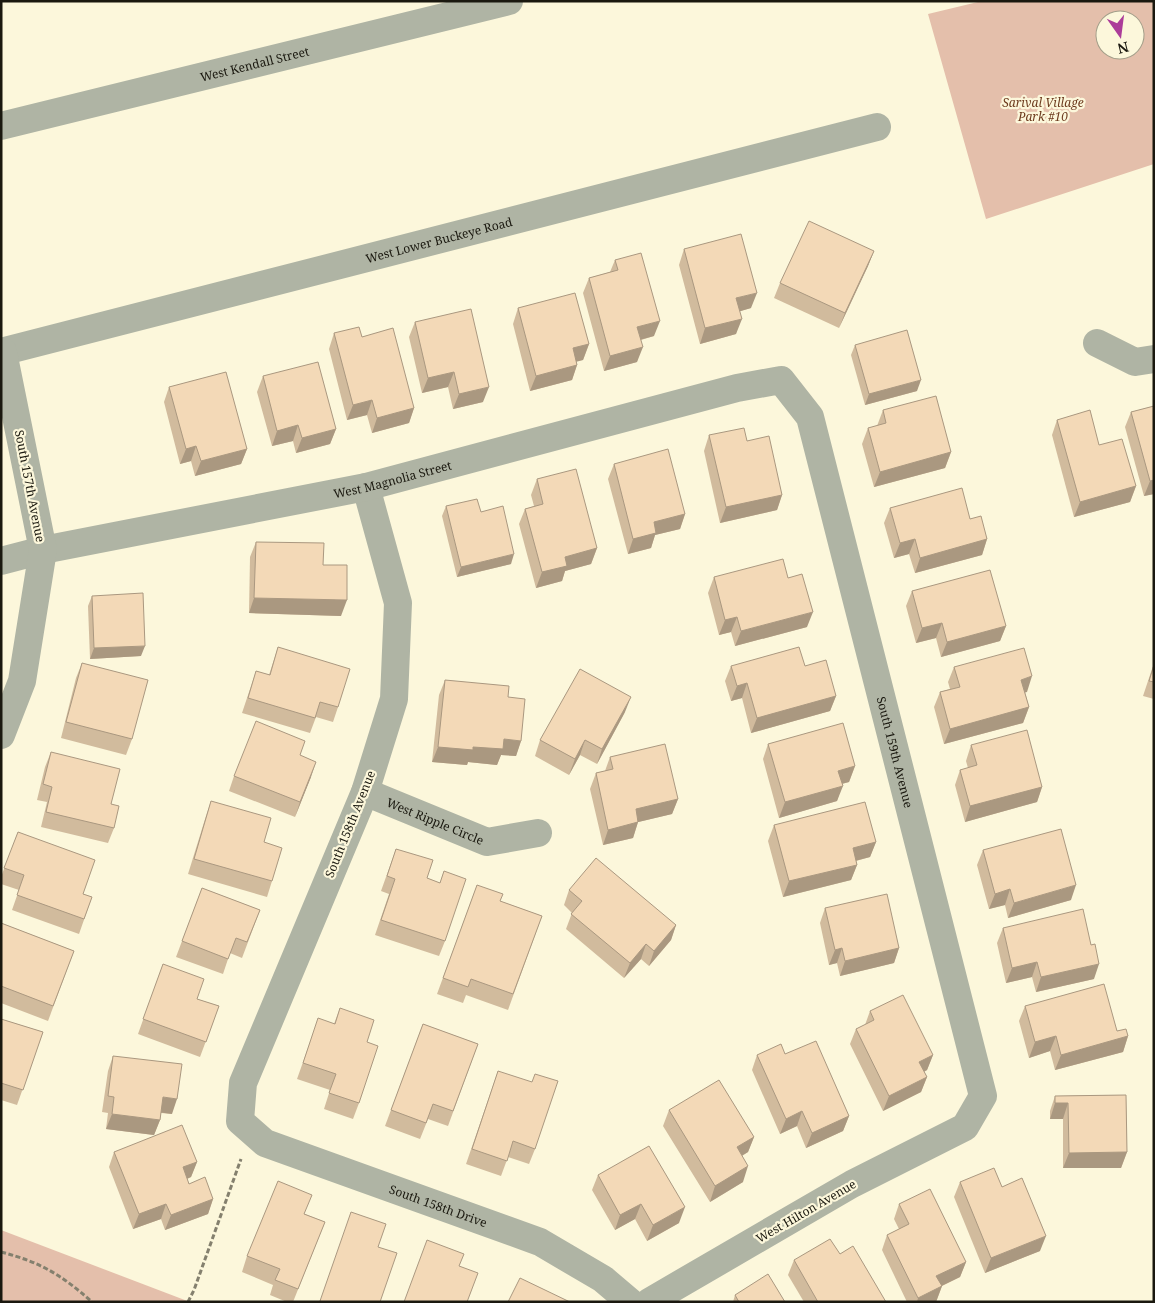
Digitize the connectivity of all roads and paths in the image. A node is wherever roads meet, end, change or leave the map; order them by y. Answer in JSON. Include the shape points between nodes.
{"nodes":[{"id":1,"x":508,"y":1,"type":"edge"},
{"id":2,"x":1,"y":126,"type":"edge"},
{"id":3,"x":878,"y":127,"type":"dead end"},
{"id":4,"x":1096,"y":343,"type":"dead end"},
{"id":5,"x":2,"y":352,"type":"edge"},
{"id":6,"x":1154,"y":359,"type":"edge"},
{"id":7,"x":781,"y":380,"type":"joint"},
{"id":8,"x":366,"y":487,"type":"junction"},
{"id":9,"x":43,"y":550,"type":"junction"},
{"id":10,"x":1,"y":561,"type":"edge"},
{"id":11,"x":1,"y":735,"type":"edge"},
{"id":12,"x":365,"y":792,"type":"junction"},
{"id":13,"x":538,"y":833,"type":"dead end"},
{"id":14,"x":240,"y":1121,"type":"junction"},
{"id":15,"x":966,"y":1127,"type":"joint"},
{"id":16,"x":1,"y":1252,"type":"edge"},
{"id":17,"x":92,"y":1302,"type":"edge"},
{"id":18,"x":188,"y":1302,"type":"edge"},
{"id":19,"x":630,"y":1302,"type":"edge"},
{"id":20,"x":649,"y":1302,"type":"edge"}],
"edges":[{"from":1,"to":2,"type":"street","name":"West Kendall Street"},
{"from":3,"to":5,"type":"street","name":"West Lower Buckeye Road"},
{"from":4,"to":6,"type":"street","via":[[1135,362]]},
{"from":5,"to":9,"type":"street","name":"South 157th Avenue"},
{"from":7,"to":8,"type":"street","name":"West Magnolia Street","via":[[737,388]]},
{"from":7,"to":15,"type":"street","name":"South 159th Avenue","via":[[810,417],[983,1096]]},
{"from":8,"to":9,"type":"street","name":"West Magnolia Street"},
{"from":8,"to":12,"type":"street","name":"South 158th Avenue","via":[[398,603],[394,700]]},
{"from":9,"to":10,"type":"street","name":"West Magnolia Street"},
{"from":9,"to":11,"type":"street","name":"South 157th Avenue","via":[[22,682]]},
{"from":12,"to":13,"type":"street","name":"West Ripple Circle","via":[[488,842]]},
{"from":12,"to":14,"type":"street","name":"South 158th Avenue","via":[[243,1083]]},
{"from":14,"to":18,"type":"path","via":[[241,1163]]},
{"from":14,"to":19,"type":"street","name":"South 158th Drive","via":[[265,1143],[540,1242],[603,1278]]},
{"from":15,"to":20,"type":"street","name":"West Hilton Avenue","via":[[852,1184]]},
{"from":16,"to":17,"type":"path","via":[[52,1270]]}]}
